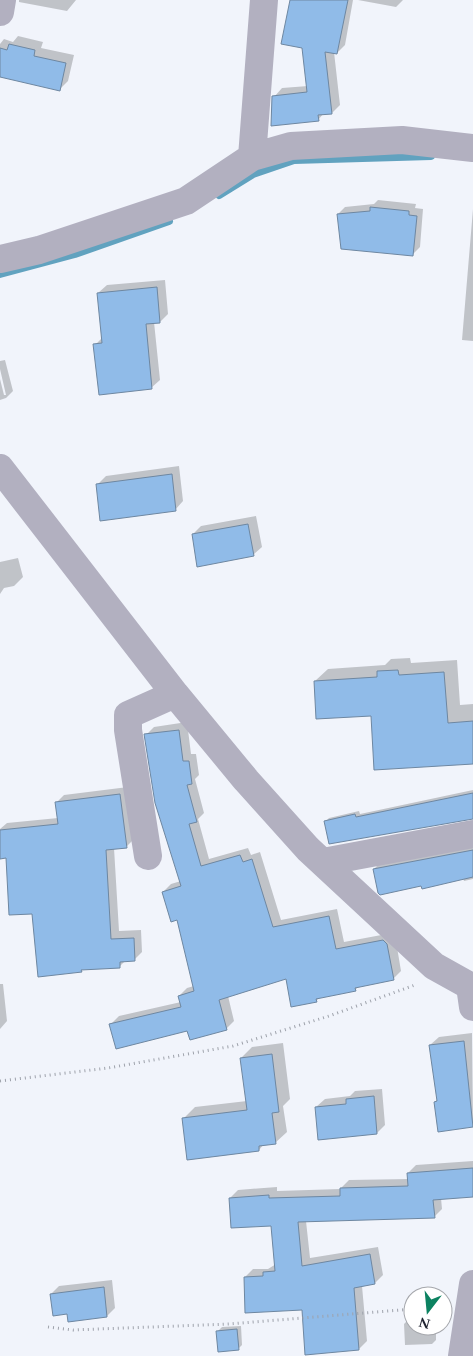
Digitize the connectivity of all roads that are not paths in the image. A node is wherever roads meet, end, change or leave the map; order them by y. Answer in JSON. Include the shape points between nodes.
{"nodes":[{"id":1,"x":2,"y":0,"type":"edge"},
{"id":2,"x":264,"y":0,"type":"edge"},
{"id":3,"x":0,"y":12,"type":"edge"},
{"id":4,"x":473,"y":148,"type":"edge"},
{"id":5,"x":252,"y":157,"type":"junction"},
{"id":6,"x":0,"y":258,"type":"edge"},
{"id":7,"x":0,"y":468,"type":"edge"},
{"id":8,"x":175,"y":694,"type":"junction"},
{"id":9,"x":473,"y":834,"type":"edge"},
{"id":10,"x":148,"y":856,"type":"dead end"},
{"id":11,"x":323,"y":862,"type":"junction"},
{"id":12,"x":472,"y":993,"type":"edge"},
{"id":13,"x":473,"y":1284,"type":"edge"},
{"id":14,"x":462,"y":1356,"type":"edge"}],
"edges":[{"from":1,"to":3,"type":"street"},
{"from":2,"to":5,"type":"street"},
{"from":4,"to":5,"type":"street","via":[[402,140],[291,146]]},
{"from":5,"to":6,"type":"street","via":[[186,202],[39,250]]},
{"from":7,"to":8,"type":"street"},
{"from":8,"to":10,"type":"street","via":[[128,715]]},
{"from":8,"to":11,"type":"street","via":[[246,780]]},
{"from":9,"to":11,"type":"street"},
{"from":11,"to":12,"type":"street","via":[[434,966]]},
{"from":13,"to":14,"type":"street"}]}
